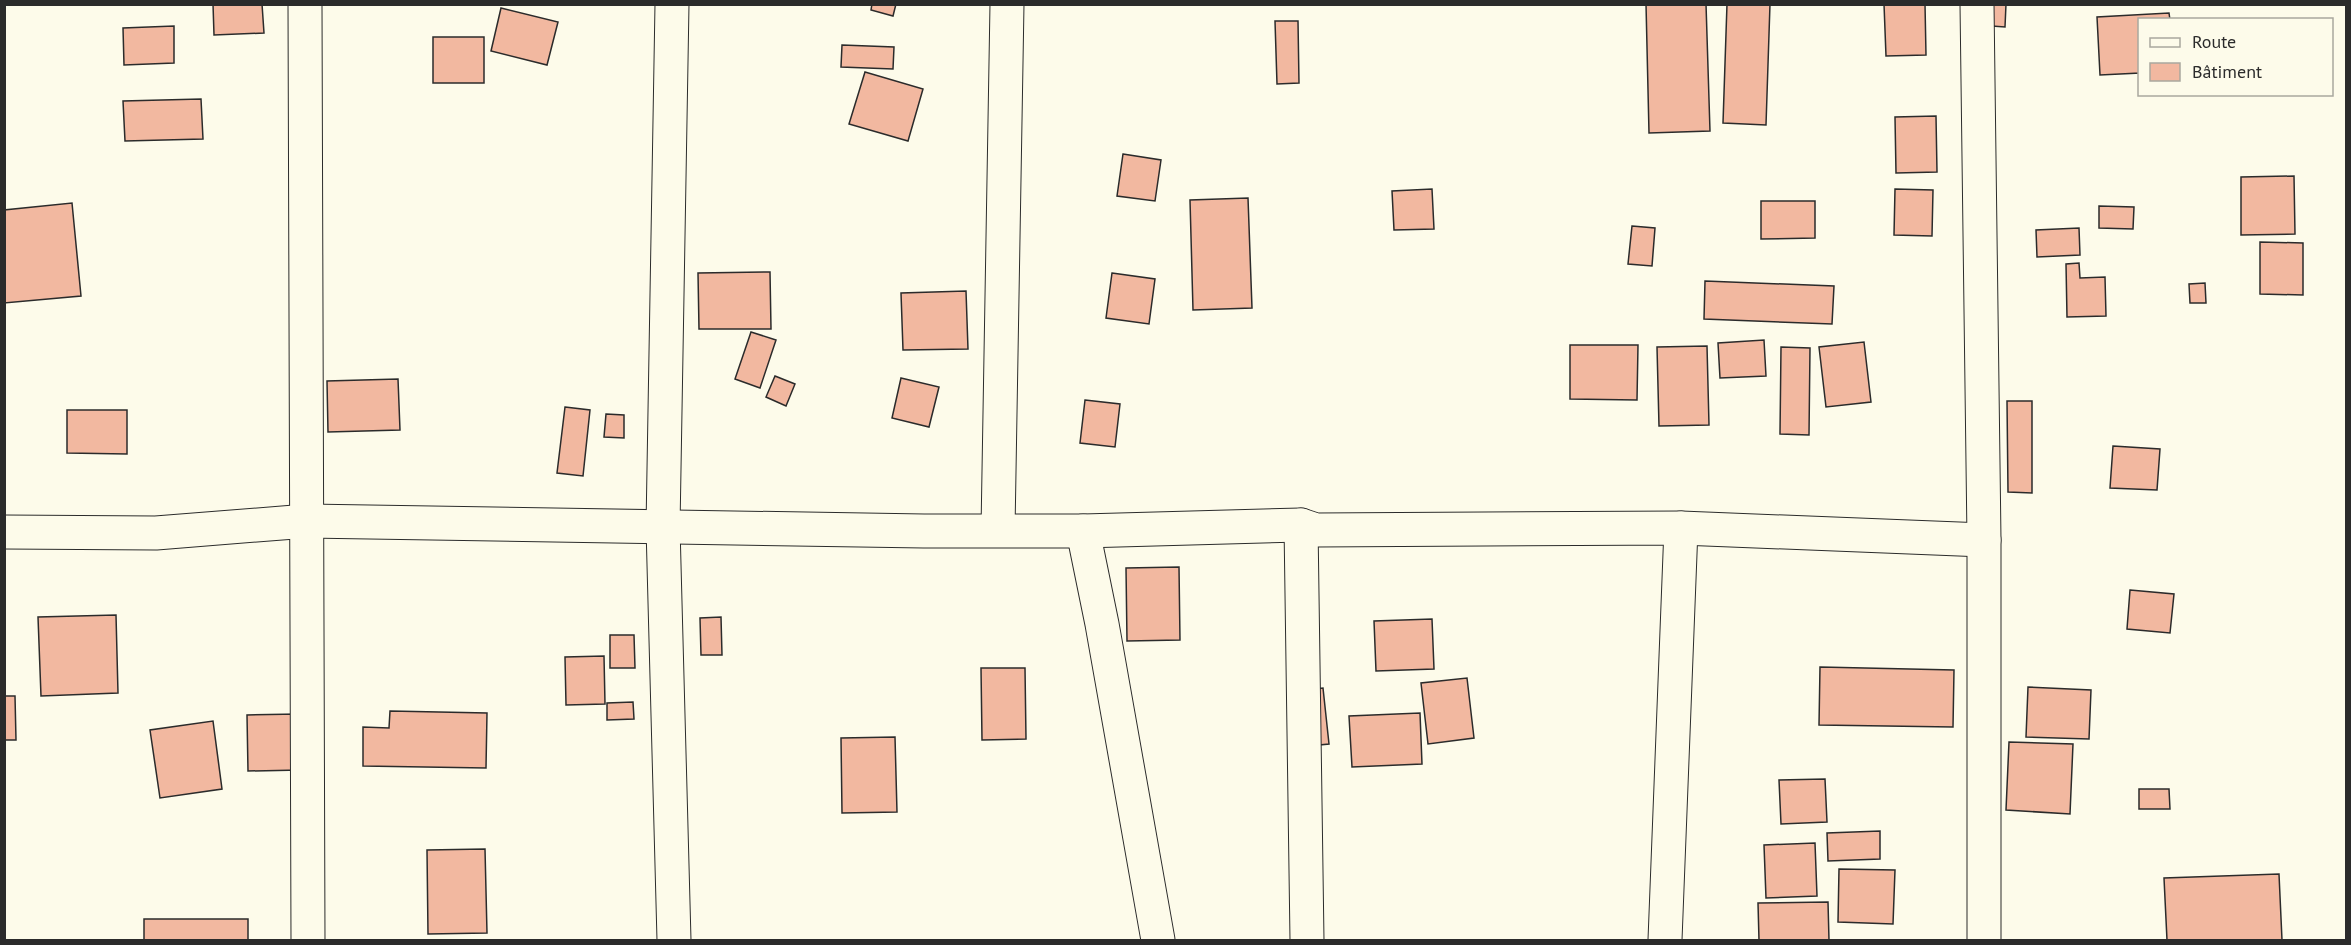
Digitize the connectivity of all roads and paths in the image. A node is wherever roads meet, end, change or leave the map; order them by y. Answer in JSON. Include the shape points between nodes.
{"nodes":[{"id":1,"x":305,"y":4,"type":"edge"},
{"id":2,"x":672,"y":4,"type":"edge"},
{"id":3,"x":1007,"y":4,"type":"edge"},
{"id":4,"x":1977,"y":4,"type":"edge"},
{"id":5,"x":307,"y":521,"type":"junction"},
{"id":6,"x":1301,"y":525,"type":"junction"},
{"id":7,"x":663,"y":527,"type":"junction"},
{"id":8,"x":1681,"y":528,"type":"junction"},
{"id":9,"x":998,"y":530,"type":"junction"},
{"id":10,"x":1083,"y":531,"type":"junction"},
{"id":11,"x":4,"y":532,"type":"edge"},
{"id":12,"x":1984,"y":540,"type":"junction"},
{"id":13,"x":308,"y":940,"type":"edge"},
{"id":14,"x":674,"y":940,"type":"edge"},
{"id":15,"x":1158,"y":940,"type":"edge"},
{"id":16,"x":1307,"y":940,"type":"edge"},
{"id":17,"x":1665,"y":940,"type":"edge"},
{"id":18,"x":1984,"y":940,"type":"edge"}],
"edges":[{"from":1,"to":5,"type":"street"},
{"from":2,"to":7,"type":"street"},
{"from":3,"to":9,"type":"street"},
{"from":4,"to":12,"type":"street"},
{"from":5,"to":7,"type":"street"},
{"from":5,"to":11,"type":"street","via":[[156,533]]},
{"from":5,"to":13,"type":"street"},
{"from":6,"to":8,"type":"street","via":[[1316,530]]},
{"from":6,"to":10,"type":"street"},
{"from":6,"to":16,"type":"street"},
{"from":7,"to":9,"type":"street"},
{"from":7,"to":14,"type":"street"},
{"from":8,"to":12,"type":"street"},
{"from":8,"to":17,"type":"street"},
{"from":9,"to":10,"type":"street"},
{"from":10,"to":15,"type":"street"},
{"from":12,"to":18,"type":"street"}]}
